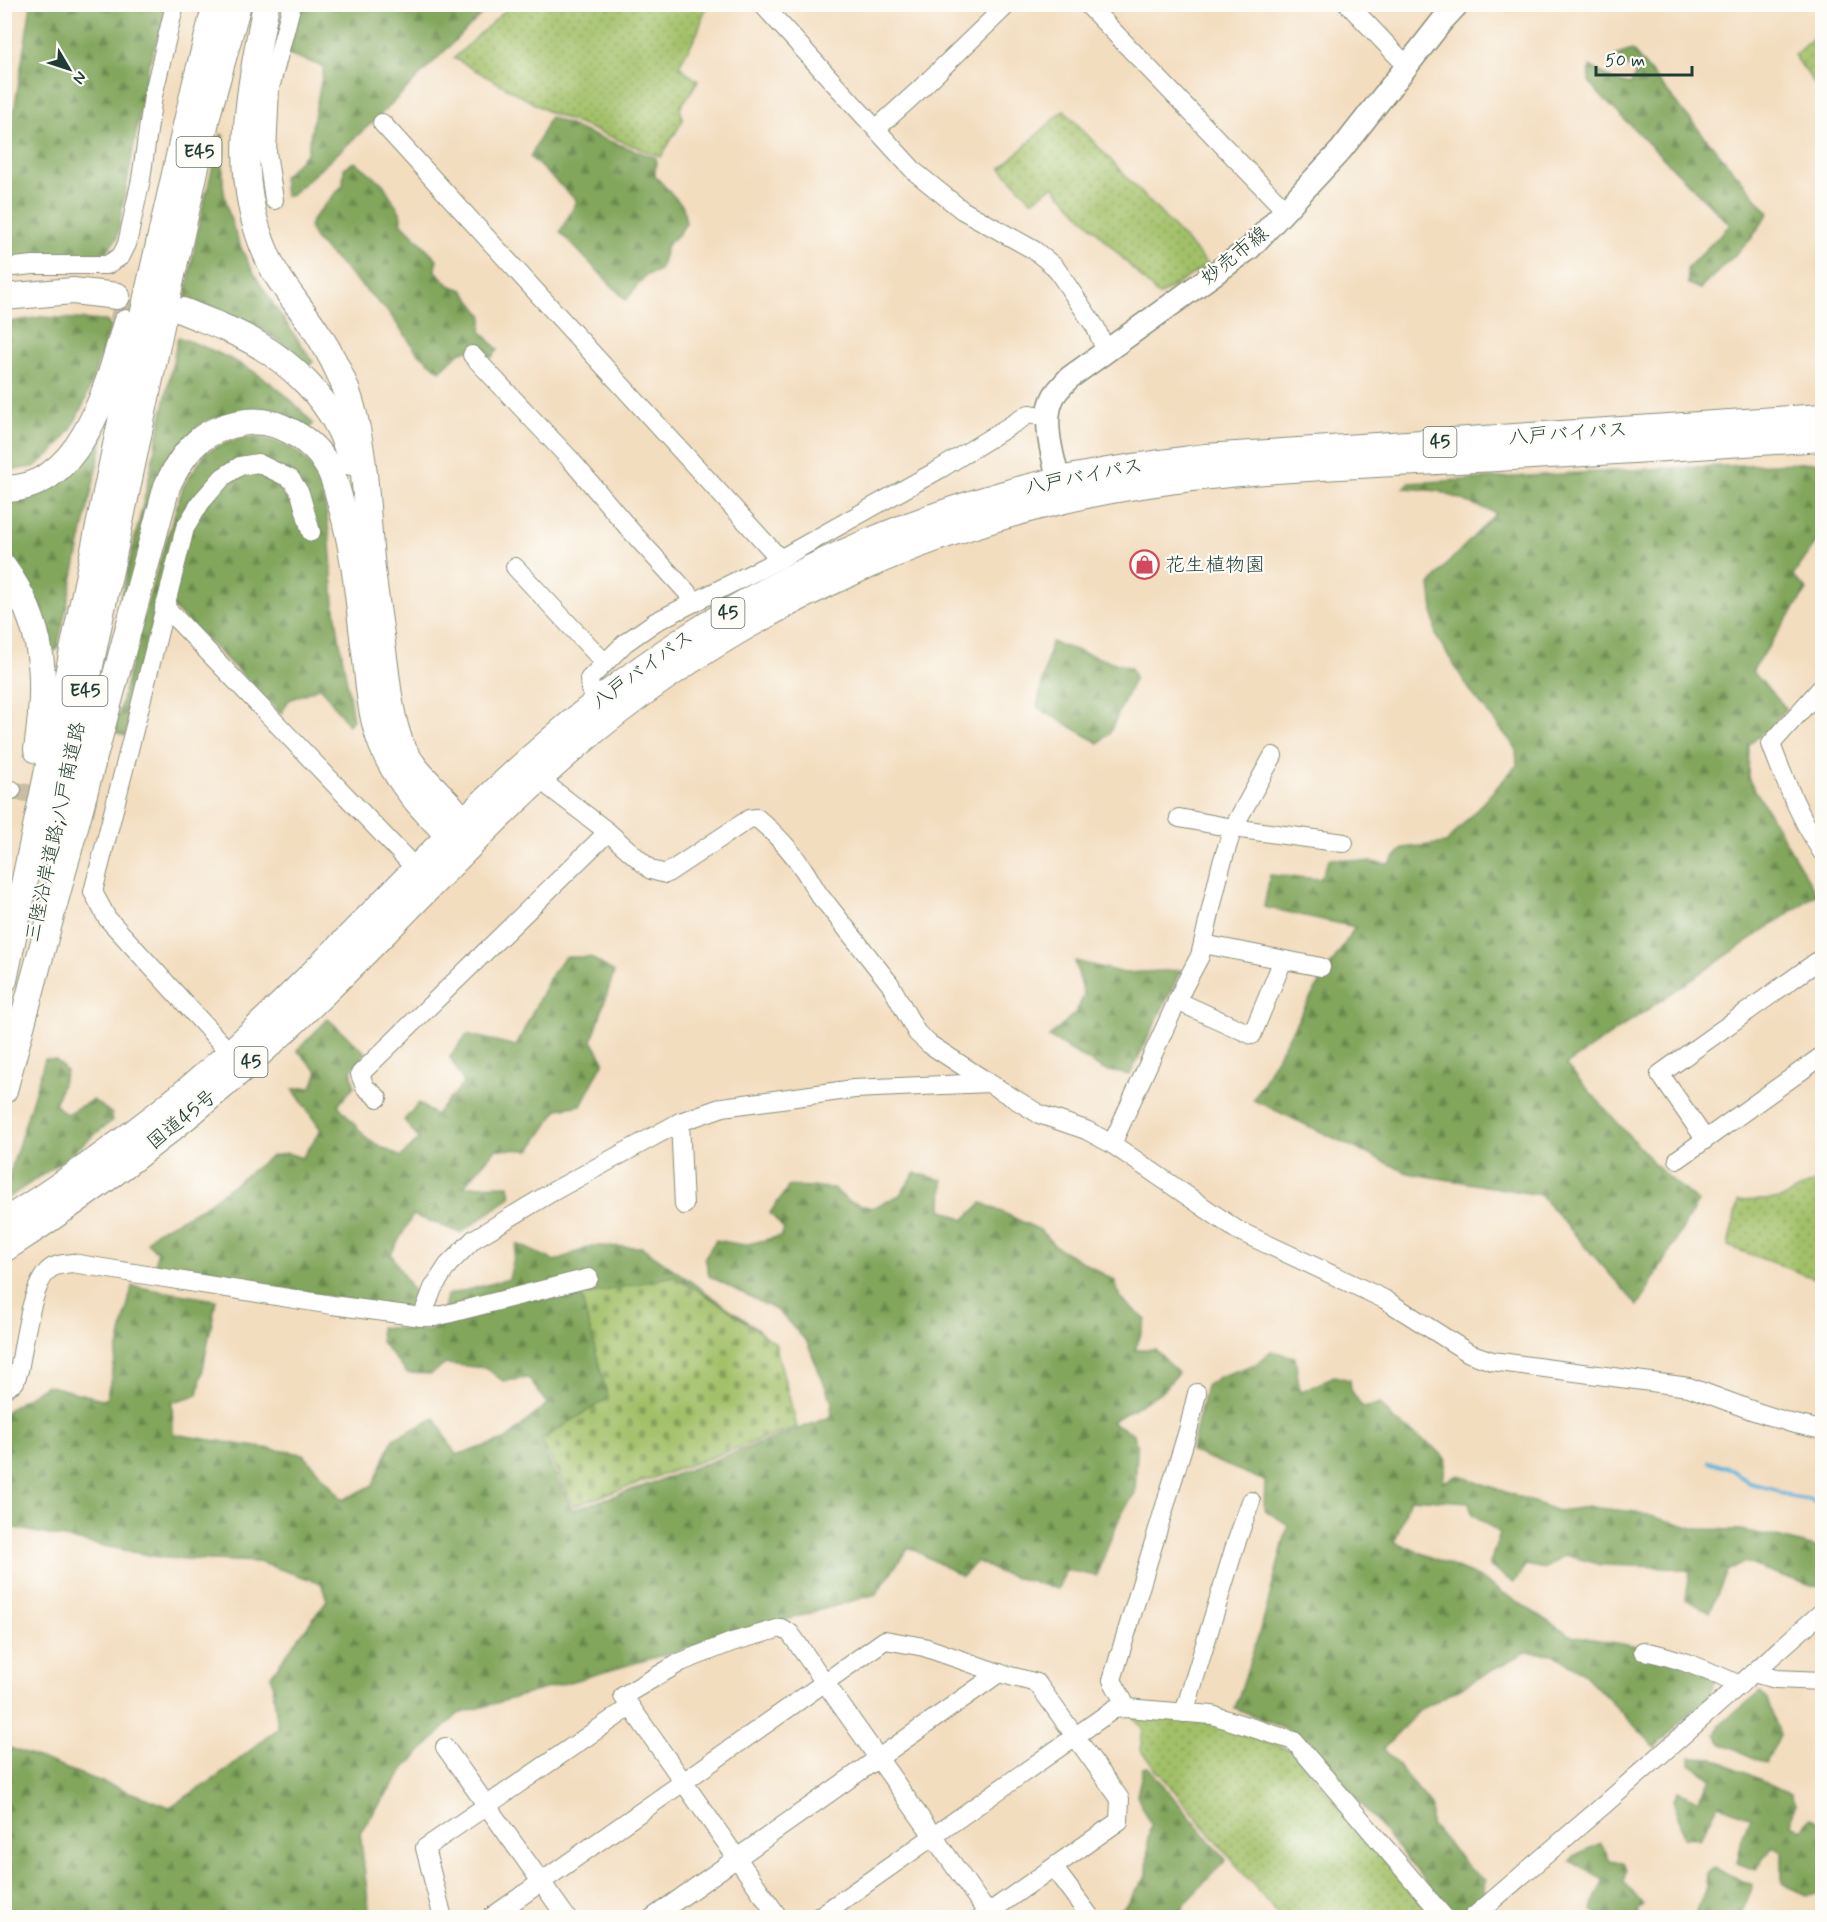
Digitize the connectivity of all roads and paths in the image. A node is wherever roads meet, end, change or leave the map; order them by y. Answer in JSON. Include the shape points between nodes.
{"nodes":[{"id":1,"x":175,"y":4,"type":"edge"},
{"id":2,"x":216,"y":4,"type":"edge"},
{"id":3,"x":238,"y":4,"type":"edge"},
{"id":4,"x":266,"y":4,"type":"edge"},
{"id":5,"x":292,"y":4,"type":"edge"},
{"id":6,"x":762,"y":4,"type":"edge"},
{"id":7,"x":1008,"y":4,"type":"edge"},
{"id":8,"x":1087,"y":4,"type":"edge"},
{"id":9,"x":1348,"y":4,"type":"edge"},
{"id":10,"x":1458,"y":4,"type":"edge"},
{"id":11,"x":1407,"y":66,"type":"junction"},
{"id":12,"x":195,"y":86,"type":"junction"},
{"id":13,"x":382,"y":123,"type":"dead end"},
{"id":14,"x":876,"y":129,"type":"junction"},
{"id":15,"x":274,"y":200,"type":"dead end"},
{"id":16,"x":1286,"y":211,"type":"junction"},
{"id":17,"x":4,"y":268,"type":"edge"},
{"id":18,"x":4,"y":297,"type":"edge"},
{"id":19,"x":168,"y":308,"type":"junction"},
{"id":20,"x":4,"y":310,"type":"edge"},
{"id":21,"x":1106,"y":352,"type":"junction"},
{"id":22,"x":472,"y":355,"type":"dead end"},
{"id":23,"x":1048,"y":417,"type":"junction"},
{"id":24,"x":1822,"y":417,"type":"edge"},
{"id":25,"x":1822,"y":438,"type":"edge"},
{"id":26,"x":4,"y":489,"type":"edge"},
{"id":27,"x":1061,"y":490,"type":"junction"},
{"id":28,"x":311,"y":532,"type":"dead end"},
{"id":29,"x":361,"y":552,"type":"junction"},
{"id":30,"x":780,"y":559,"type":"junction"},
{"id":31,"x":515,"y":567,"type":"dead end"},
{"id":32,"x":4,"y":568,"type":"edge"},
{"id":33,"x":696,"y":602,"type":"junction"},
{"id":34,"x":164,"y":606,"type":"junction"},
{"id":35,"x":605,"y":663,"type":"junction"},
{"id":36,"x":1822,"y":687,"type":"edge"},
{"id":37,"x":598,"y":700,"type":"junction"},
{"id":38,"x":1273,"y":756,"type":"dead end"},
{"id":39,"x":539,"y":779,"type":"junction"},
{"id":40,"x":1179,"y":818,"type":"dead end"},
{"id":41,"x":1233,"y":828,"type":"junction"},
{"id":42,"x":608,"y":832,"type":"junction"},
{"id":43,"x":462,"y":834,"type":"junction"},
{"id":44,"x":1344,"y":843,"type":"dead end"},
{"id":45,"x":1822,"y":852,"type":"edge"},
{"id":46,"x":416,"y":869,"type":"junction"},
{"id":47,"x":1203,"y":944,"type":"junction"},
{"id":48,"x":1822,"y":958,"type":"edge"},
{"id":49,"x":1283,"y":960,"type":"junction"},
{"id":50,"x":1321,"y":967,"type":"dead end"},
{"id":51,"x":4,"y":973,"type":"edge"},
{"id":52,"x":4,"y":980,"type":"edge"},
{"id":53,"x":1177,"y":1001,"type":"junction"},
{"id":54,"x":230,"y":1053,"type":"junction"},
{"id":55,"x":1822,"y":1056,"type":"edge"},
{"id":56,"x":4,"y":1080,"type":"edge"},
{"id":57,"x":989,"y":1083,"type":"junction"},
{"id":58,"x":4,"y":1090,"type":"edge"},
{"id":59,"x":378,"y":1098,"type":"dead end"},
{"id":60,"x":680,"y":1122,"type":"junction"},
{"id":61,"x":1705,"y":1139,"type":"junction"},
{"id":62,"x":1112,"y":1144,"type":"junction"},
{"id":63,"x":1678,"y":1159,"type":"dead end"},
{"id":64,"x":684,"y":1205,"type":"dead end"},
{"id":65,"x":4,"y":1222,"type":"edge"},
{"id":66,"x":4,"y":1249,"type":"edge"},
{"id":67,"x":589,"y":1278,"type":"dead end"},
{"id":68,"x":422,"y":1317,"type":"junction"},
{"id":69,"x":4,"y":1389,"type":"edge"},
{"id":70,"x":1197,"y":1393,"type":"dead end"},
{"id":71,"x":1822,"y":1430,"type":"edge"},
{"id":72,"x":1251,"y":1502,"type":"dead end"},
{"id":73,"x":1822,"y":1612,"type":"edge"},
{"id":74,"x":1643,"y":1651,"type":"dead end"},
{"id":75,"x":999,"y":1673,"type":"junction"},
{"id":76,"x":1746,"y":1679,"type":"junction"},
{"id":77,"x":1822,"y":1681,"type":"edge"},
{"id":78,"x":826,"y":1683,"type":"junction"},
{"id":79,"x":630,"y":1707,"type":"junction"},
{"id":80,"x":1127,"y":1708,"type":"junction"},
{"id":81,"x":1184,"y":1713,"type":"junction"},
{"id":82,"x":1075,"y":1736,"type":"junction"},
{"id":83,"x":445,"y":1747,"type":"dead end"},
{"id":84,"x":878,"y":1758,"type":"junction"},
{"id":85,"x":684,"y":1783,"type":"junction"},
{"id":86,"x":488,"y":1805,"type":"junction"},
{"id":87,"x":934,"y":1836,"type":"junction"},
{"id":88,"x":738,"y":1858,"type":"junction"},
{"id":89,"x":1054,"y":1868,"type":"junction"},
{"id":90,"x":542,"y":1881,"type":"junction"},
{"id":91,"x":987,"y":1916,"type":"edge"},
{"id":92,"x":442,"y":1917,"type":"edge"},
{"id":93,"x":490,"y":1917,"type":"edge"},
{"id":94,"x":567,"y":1917,"type":"edge"},
{"id":95,"x":652,"y":1917,"type":"edge"},
{"id":96,"x":779,"y":1917,"type":"edge"},
{"id":97,"x":817,"y":1917,"type":"edge"},
{"id":98,"x":1091,"y":1917,"type":"edge"},
{"id":99,"x":1445,"y":1917,"type":"edge"},
{"id":100,"x":1472,"y":1917,"type":"edge"}],
"edges":[{"from":1,"to":17,"type":"street","via":[[153,96],[127,244],[121,256],[107,265]]},
{"from":2,"to":12,"type":"highway","number":"E45"},
{"from":3,"to":19,"type":"highway","number":"E45","via":[[208,112]]},
{"from":4,"to":29,"type":"highway","via":[[246,133],[247,184],[257,231],[275,271],[340,372],[353,408],[369,511]]},
{"from":5,"to":15,"type":"street","via":[[270,88],[267,152]]},
{"from":6,"to":14,"type":"street"},
{"from":7,"to":14,"type":"street"},
{"from":8,"to":16,"type":"street"},
{"from":9,"to":11,"type":"street"},
{"from":10,"to":11,"type":"main road","name":"妙売市線"},
{"from":11,"to":16,"type":"main road","name":"妙売市線","via":[[1341,150]]},
{"from":12,"to":19,"type":"highway","number":"E45"},
{"from":12,"to":26,"type":"highway","via":[[170,157],[113,368],[93,420],[80,444],[50,475],[32,485]]},
{"from":13,"to":30,"type":"street"},
{"from":14,"to":21,"type":"street","via":[[939,193],[1034,250],[1055,267],[1096,328]]},
{"from":16,"to":21,"type":"main road","name":"妙売市線","via":[[1250,248]]},
{"from":18,"to":20,"type":"highway","via":[[73,291],[114,302]]},
{"from":19,"to":29,"type":"highway","via":[[235,332],[265,349],[318,395],[337,423],[349,451]]},
{"from":19,"to":52,"type":"highway","name":"三陸沿岸道路;八戸南道路","number":"E45"},
{"from":19,"to":56,"type":"highway","name":"三陸沿岸道路;八戸南道路","number":"E45"},
{"from":21,"to":23,"type":"main road","name":"妙売市線","via":[[1069,378],[1053,397]]},
{"from":22,"to":33,"type":"street"},
{"from":23,"to":27,"type":"main road","name":"妙売市線"},
{"from":23,"to":30,"type":"street","via":[[1029,414]]},
{"from":24,"to":27,"type":"highway","name":"八戸バイパス","number":"45","via":[[1205,457],[1117,469]]},
{"from":25,"to":27,"type":"highway","name":"八戸バイパス","number":"45","via":[[1238,474]]},
{"from":27,"to":37,"type":"highway","name":"八戸バイパス","number":"45","via":[[970,505],[847,551],[767,590],[700,629]]},
{"from":27,"to":39,"type":"highway","name":"八戸バイパス","number":"45","via":[[909,548],[759,619],[625,707]]},
{"from":28,"to":34,"type":"street","via":[[300,493],[291,479],[258,463],[240,465],[201,502],[185,528]]},
{"from":29,"to":43,"type":"highway","via":[[400,743],[414,770]]},
{"from":29,"to":58,"type":"highway","via":[[328,465],[314,447],[294,433],[274,424],[253,421],[229,424],[208,433],[178,464],[167,486]]},
{"from":30,"to":33,"type":"street"},
{"from":31,"to":35,"type":"street"},
{"from":32,"to":51,"type":"highway","via":[[33,622],[44,676],[42,719]]},
{"from":33,"to":35,"type":"street","via":[[655,622]]},
{"from":34,"to":46,"type":"street"},
{"from":34,"to":54,"type":"street","via":[[105,808],[93,892],[107,918]]},
{"from":35,"to":37,"type":"street","via":[[589,679],[590,689]]},
{"from":36,"to":45,"type":"street","via":[[1771,744],[1791,795]]},
{"from":37,"to":43,"type":"highway","name":"八戸バイパス","number":"45","via":[[522,766]]},
{"from":38,"to":41,"type":"street"},
{"from":39,"to":42,"type":"street"},
{"from":39,"to":43,"type":"highway","name":"八戸バイパス","number":"45"},
{"from":40,"to":41,"type":"street"},
{"from":41,"to":44,"type":"street"},
{"from":41,"to":47,"type":"street"},
{"from":42,"to":57,"type":"street","via":[[651,870],[666,874],[748,819],[757,818],[774,832],[805,871],[818,896],[890,984],[917,1033]]},
{"from":42,"to":59,"type":"street","via":[[360,1074],[365,1086]]},
{"from":43,"to":46,"type":"highway","name":"国道45号","number":"45"},
{"from":43,"to":66,"type":"highway","name":"国道45号","number":"45","via":[[324,993],[260,1054],[185,1120],[122,1168]]},
{"from":46,"to":54,"type":"highway","name":"国道45号","number":"45"},
{"from":47,"to":49,"type":"street"},
{"from":47,"to":53,"type":"street"},
{"from":48,"to":61,"type":"street","via":[[1660,1074]]},
{"from":49,"to":50,"type":"street"},
{"from":49,"to":53,"type":"street","via":[[1252,1035]]},
{"from":53,"to":62,"type":"street"},
{"from":54,"to":65,"type":"highway","name":"国道45号","number":"45","via":[[129,1136]]},
{"from":55,"to":61,"type":"street"},
{"from":57,"to":60,"type":"street","via":[[854,1089],[723,1107]]},
{"from":57,"to":62,"type":"street","via":[[1039,1114],[1086,1130]]},
{"from":60,"to":64,"type":"street"},
{"from":60,"to":68,"type":"street","via":[[474,1239],[448,1265],[433,1288]]},
{"from":61,"to":63,"type":"street"},
{"from":62,"to":71,"type":"street","via":[[1237,1230],[1384,1299],[1469,1353],[1492,1361],[1689,1387],[1754,1412]]},
{"from":67,"to":68,"type":"street"},
{"from":68,"to":69,"type":"street","via":[[72,1263],[58,1264],[40,1280],[20,1370],[15,1382]]},
{"from":70,"to":80,"type":"street","via":[[1112,1680]]},
{"from":72,"to":81,"type":"street"},
{"from":73,"to":76,"type":"street"},
{"from":74,"to":76,"type":"street"},
{"from":75,"to":78,"type":"street","via":[[924,1647],[885,1640]]},
{"from":75,"to":82,"type":"street","via":[[1037,1683]]},
{"from":75,"to":84,"type":"street"},
{"from":76,"to":77,"type":"street"},
{"from":76,"to":100,"type":"street"},
{"from":78,"to":79,"type":"street","via":[[790,1633],[782,1629],[732,1642],[681,1662],[623,1696]]},
{"from":78,"to":84,"type":"street"},
{"from":78,"to":85,"type":"street"},
{"from":79,"to":85,"type":"street"},
{"from":79,"to":86,"type":"street"},
{"from":80,"to":81,"type":"street"},
{"from":80,"to":82,"type":"street","via":[[1114,1709]]},
{"from":81,"to":99,"type":"street","via":[[1212,1715],[1294,1741]]},
{"from":82,"to":87,"type":"street"},
{"from":82,"to":89,"type":"street","via":[[1120,1799],[1119,1821]]},
{"from":83,"to":86,"type":"street"},
{"from":84,"to":87,"type":"street"},
{"from":84,"to":88,"type":"street"},
{"from":85,"to":88,"type":"street"},
{"from":85,"to":90,"type":"street"},
{"from":86,"to":90,"type":"street"},
{"from":86,"to":92,"type":"street","via":[[425,1848]]},
{"from":87,"to":91,"type":"street"},
{"from":87,"to":97,"type":"street"},
{"from":88,"to":95,"type":"street"},
{"from":88,"to":96,"type":"street"},
{"from":89,"to":91,"type":"street"},
{"from":89,"to":98,"type":"street"},
{"from":90,"to":93,"type":"street"},
{"from":90,"to":94,"type":"street"}]}
